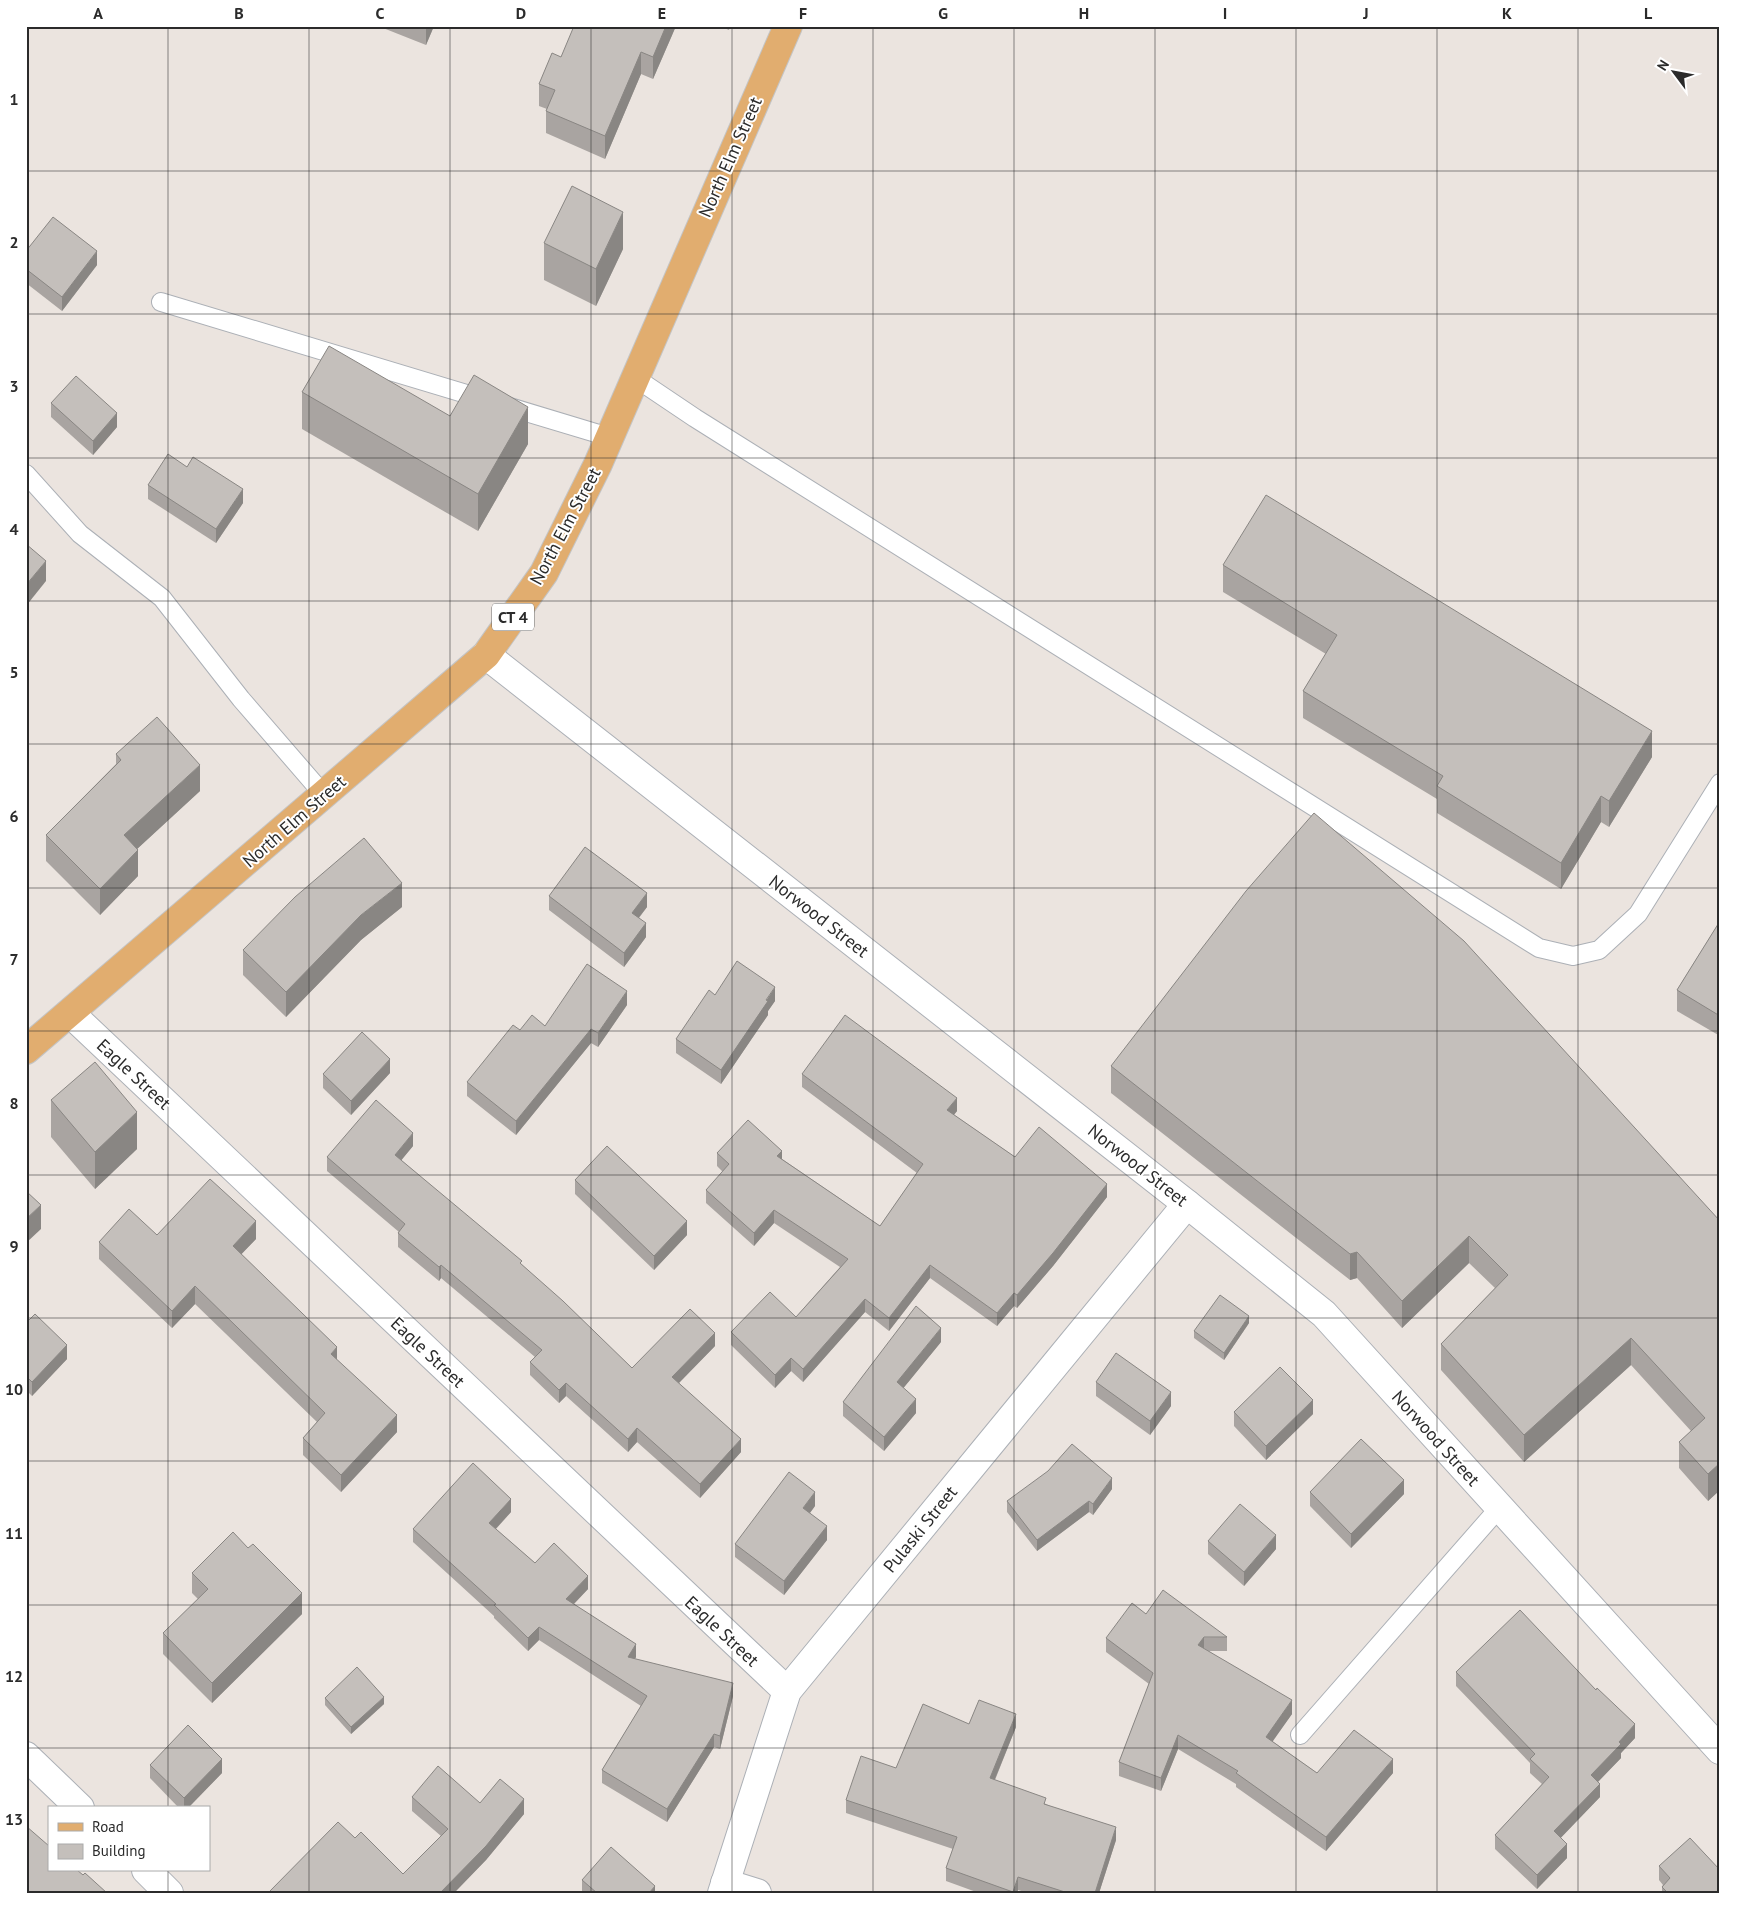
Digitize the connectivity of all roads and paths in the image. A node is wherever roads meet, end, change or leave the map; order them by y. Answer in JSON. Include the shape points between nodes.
{"nodes":[{"id":1,"x":788,"y":26,"type":"edge"},
{"id":2,"x":161,"y":302,"type":"dead end"},
{"id":3,"x":634,"y":377,"type":"junction"},
{"id":4,"x":609,"y":437,"type":"junction"},
{"id":5,"x":26,"y":474,"type":"edge"},
{"id":6,"x":486,"y":656,"type":"junction"},
{"id":7,"x":1720,"y":783,"type":"edge"},
{"id":8,"x":324,"y":795,"type":"junction"},
{"id":9,"x":70,"y":1013,"type":"junction"},
{"id":10,"x":26,"y":1050,"type":"edge"},
{"id":11,"x":1188,"y":1204,"type":"junction"},
{"id":12,"x":1500,"y":1508,"type":"junction"},
{"id":13,"x":787,"y":1692,"type":"junction"},
{"id":14,"x":1300,"y":1735,"type":"dead end"},
{"id":15,"x":1720,"y":1750,"type":"edge"},
{"id":16,"x":26,"y":1756,"type":"edge"},
{"id":17,"x":78,"y":1806,"type":"edge"},
{"id":18,"x":148,"y":1872,"type":"edge"},
{"id":19,"x":724,"y":1888,"type":"edge"},
{"id":20,"x":169,"y":1893,"type":"edge"},
{"id":21,"x":757,"y":1893,"type":"edge"}],
"edges":[{"from":1,"to":3,"type":"main road","name":"North Elm Street","number":"CT 4"},
{"from":2,"to":4,"type":"lane"},
{"from":3,"to":4,"type":"main road","name":"North Elm Street","number":"CT 4"},
{"from":3,"to":7,"type":"lane","via":[[1539,948],[1573,956],[1599,950],[1638,914]]},
{"from":4,"to":6,"type":"main road","name":"North Elm Street","number":"CT 4","via":[[544,573]]},
{"from":5,"to":8,"type":"lane","via":[[80,534],[162,598],[241,699]]},
{"from":6,"to":8,"type":"main road","name":"North Elm Street","number":"CT 4"},
{"from":6,"to":11,"type":"street","name":"Norwood Street"},
{"from":8,"to":9,"type":"main road","name":"North Elm Street","number":"CT 4"},
{"from":9,"to":10,"type":"main road","name":"North Elm Street","number":"CT 4"},
{"from":9,"to":13,"type":"street","name":"Eagle Street"},
{"from":11,"to":12,"type":"street","name":"Norwood Street","via":[[1324,1314]]},
{"from":11,"to":13,"type":"street","name":"Pulaski Street"},
{"from":12,"to":14,"type":"lane"},
{"from":12,"to":15,"type":"street","name":"Norwood Street"},
{"from":13,"to":19,"type":"street","name":"Pulaski Street"},
{"from":16,"to":17,"type":"street"},
{"from":18,"to":20,"type":"street"},
{"from":19,"to":21,"type":"street"}]}
